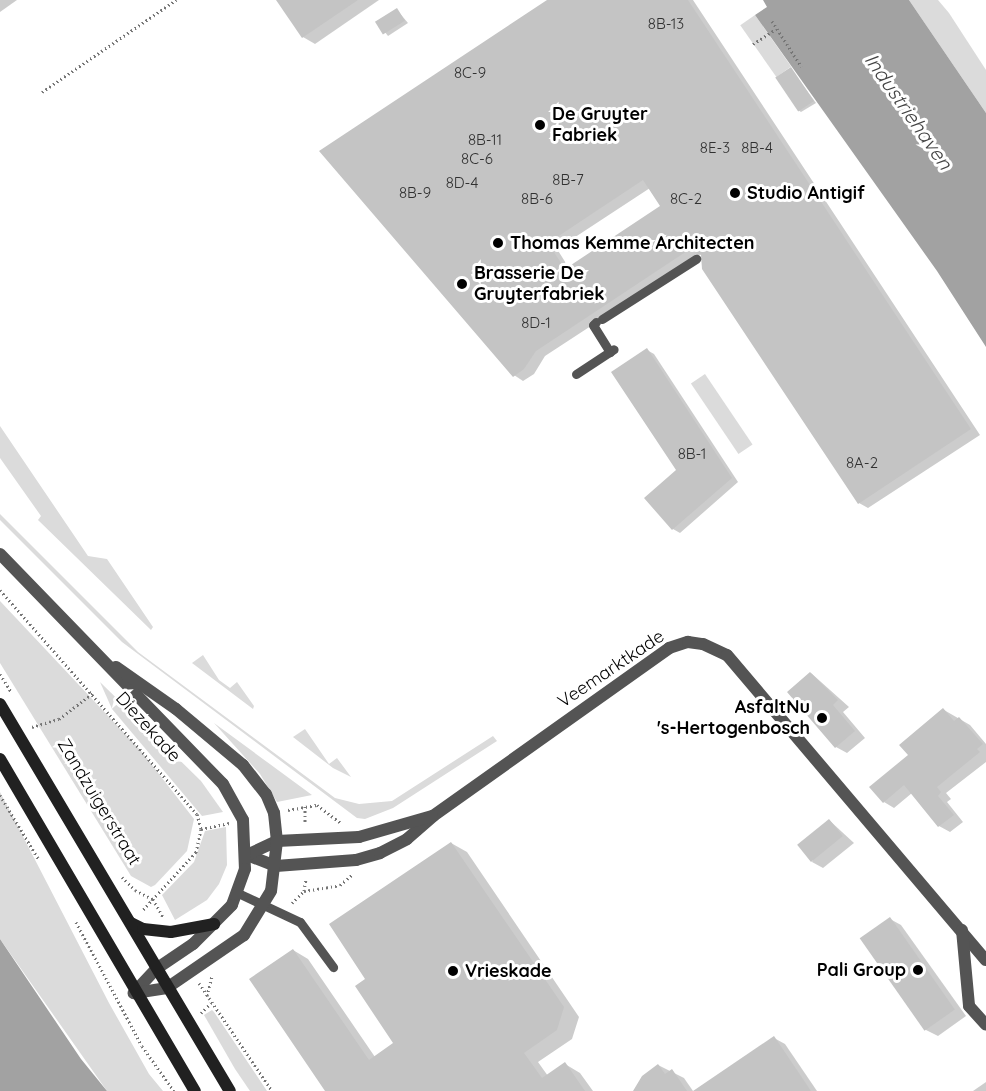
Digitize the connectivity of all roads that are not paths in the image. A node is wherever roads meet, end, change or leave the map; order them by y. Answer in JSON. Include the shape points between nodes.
{"nodes":[{"id":1,"x":696,"y":259,"type":"dead end"},
{"id":2,"x":576,"y":374,"type":"dead end"},
{"id":3,"x":0,"y":554,"type":"edge"},
{"id":4,"x":92,"y":651,"type":"junction"},
{"id":5,"x":0,"y":704,"type":"edge"},
{"id":6,"x":0,"y":759,"type":"edge"},
{"id":7,"x":433,"y":816,"type":"junction"},
{"id":8,"x":277,"y":841,"type":"junction"},
{"id":9,"x":247,"y":855,"type":"junction"},
{"id":10,"x":276,"y":866,"type":"junction"},
{"id":11,"x":238,"y":893,"type":"junction"},
{"id":12,"x":264,"y":905,"type":"junction"},
{"id":13,"x":131,"y":923,"type":"junction"},
{"id":14,"x":214,"y":924,"type":"junction"},
{"id":15,"x":962,"y":929,"type":"junction"},
{"id":16,"x":986,"y":960,"type":"edge"},
{"id":17,"x":333,"y":967,"type":"dead end"},
{"id":18,"x":156,"y":969,"type":"junction"},
{"id":19,"x":167,"y":988,"type":"junction"},
{"id":20,"x":134,"y":993,"type":"junction"},
{"id":21,"x":986,"y":1025,"type":"edge"},
{"id":22,"x":195,"y":1091,"type":"edge"},
{"id":23,"x":230,"y":1091,"type":"edge"}],
"edges":[{"from":1,"to":2,"type":"lane","via":[[593,325],[612,351]]},
{"from":3,"to":4,"type":"street","name":"Diezekade"},
{"from":4,"to":8,"type":"street","name":"Diezekade","via":[[176,709],[243,765],[266,794],[274,813]]},
{"from":4,"to":9,"type":"street","name":"Diezekade","via":[[223,784],[243,820]]},
{"from":5,"to":13,"type":"main road","name":"Zandzuigerstraat"},
{"from":6,"to":20,"type":"main road"},
{"from":7,"to":8,"type":"street","name":"Veemarktkade","via":[[359,837]]},
{"from":7,"to":10,"type":"street","name":"Veemarktkade","via":[[407,840],[380,854],[356,860]]},
{"from":7,"to":15,"type":"street","name":"Veemarktkade","via":[[669,648],[688,642],[703,644],[727,655]]},
{"from":8,"to":9,"type":"street","name":"Veemarktkade"},
{"from":8,"to":10,"type":"street"},
{"from":9,"to":10,"type":"street","name":"Veemarktkade"},
{"from":9,"to":11,"type":"street"},
{"from":10,"to":12,"type":"street"},
{"from":11,"to":12,"type":"lane"},
{"from":11,"to":14,"type":"street"},
{"from":12,"to":17,"type":"lane","via":[[300,922]]},
{"from":12,"to":19,"type":"street","via":[[237,942]]},
{"from":13,"to":14,"type":"main road","via":[[143,929],[171,932]]},
{"from":13,"to":18,"type":"main road","name":"Zandzuigerstraat"},
{"from":14,"to":18,"type":"street"},
{"from":15,"to":16,"type":"street","name":"Veemarktkade"},
{"from":15,"to":21,"type":"street","via":[[969,1006]]},
{"from":18,"to":19,"type":"main road","name":"Zandzuigerstraat"},
{"from":18,"to":20,"type":"street"},
{"from":19,"to":20,"type":"street"},
{"from":19,"to":23,"type":"main road","name":"Zandzuigerstraat"},
{"from":20,"to":22,"type":"main road"}]}
